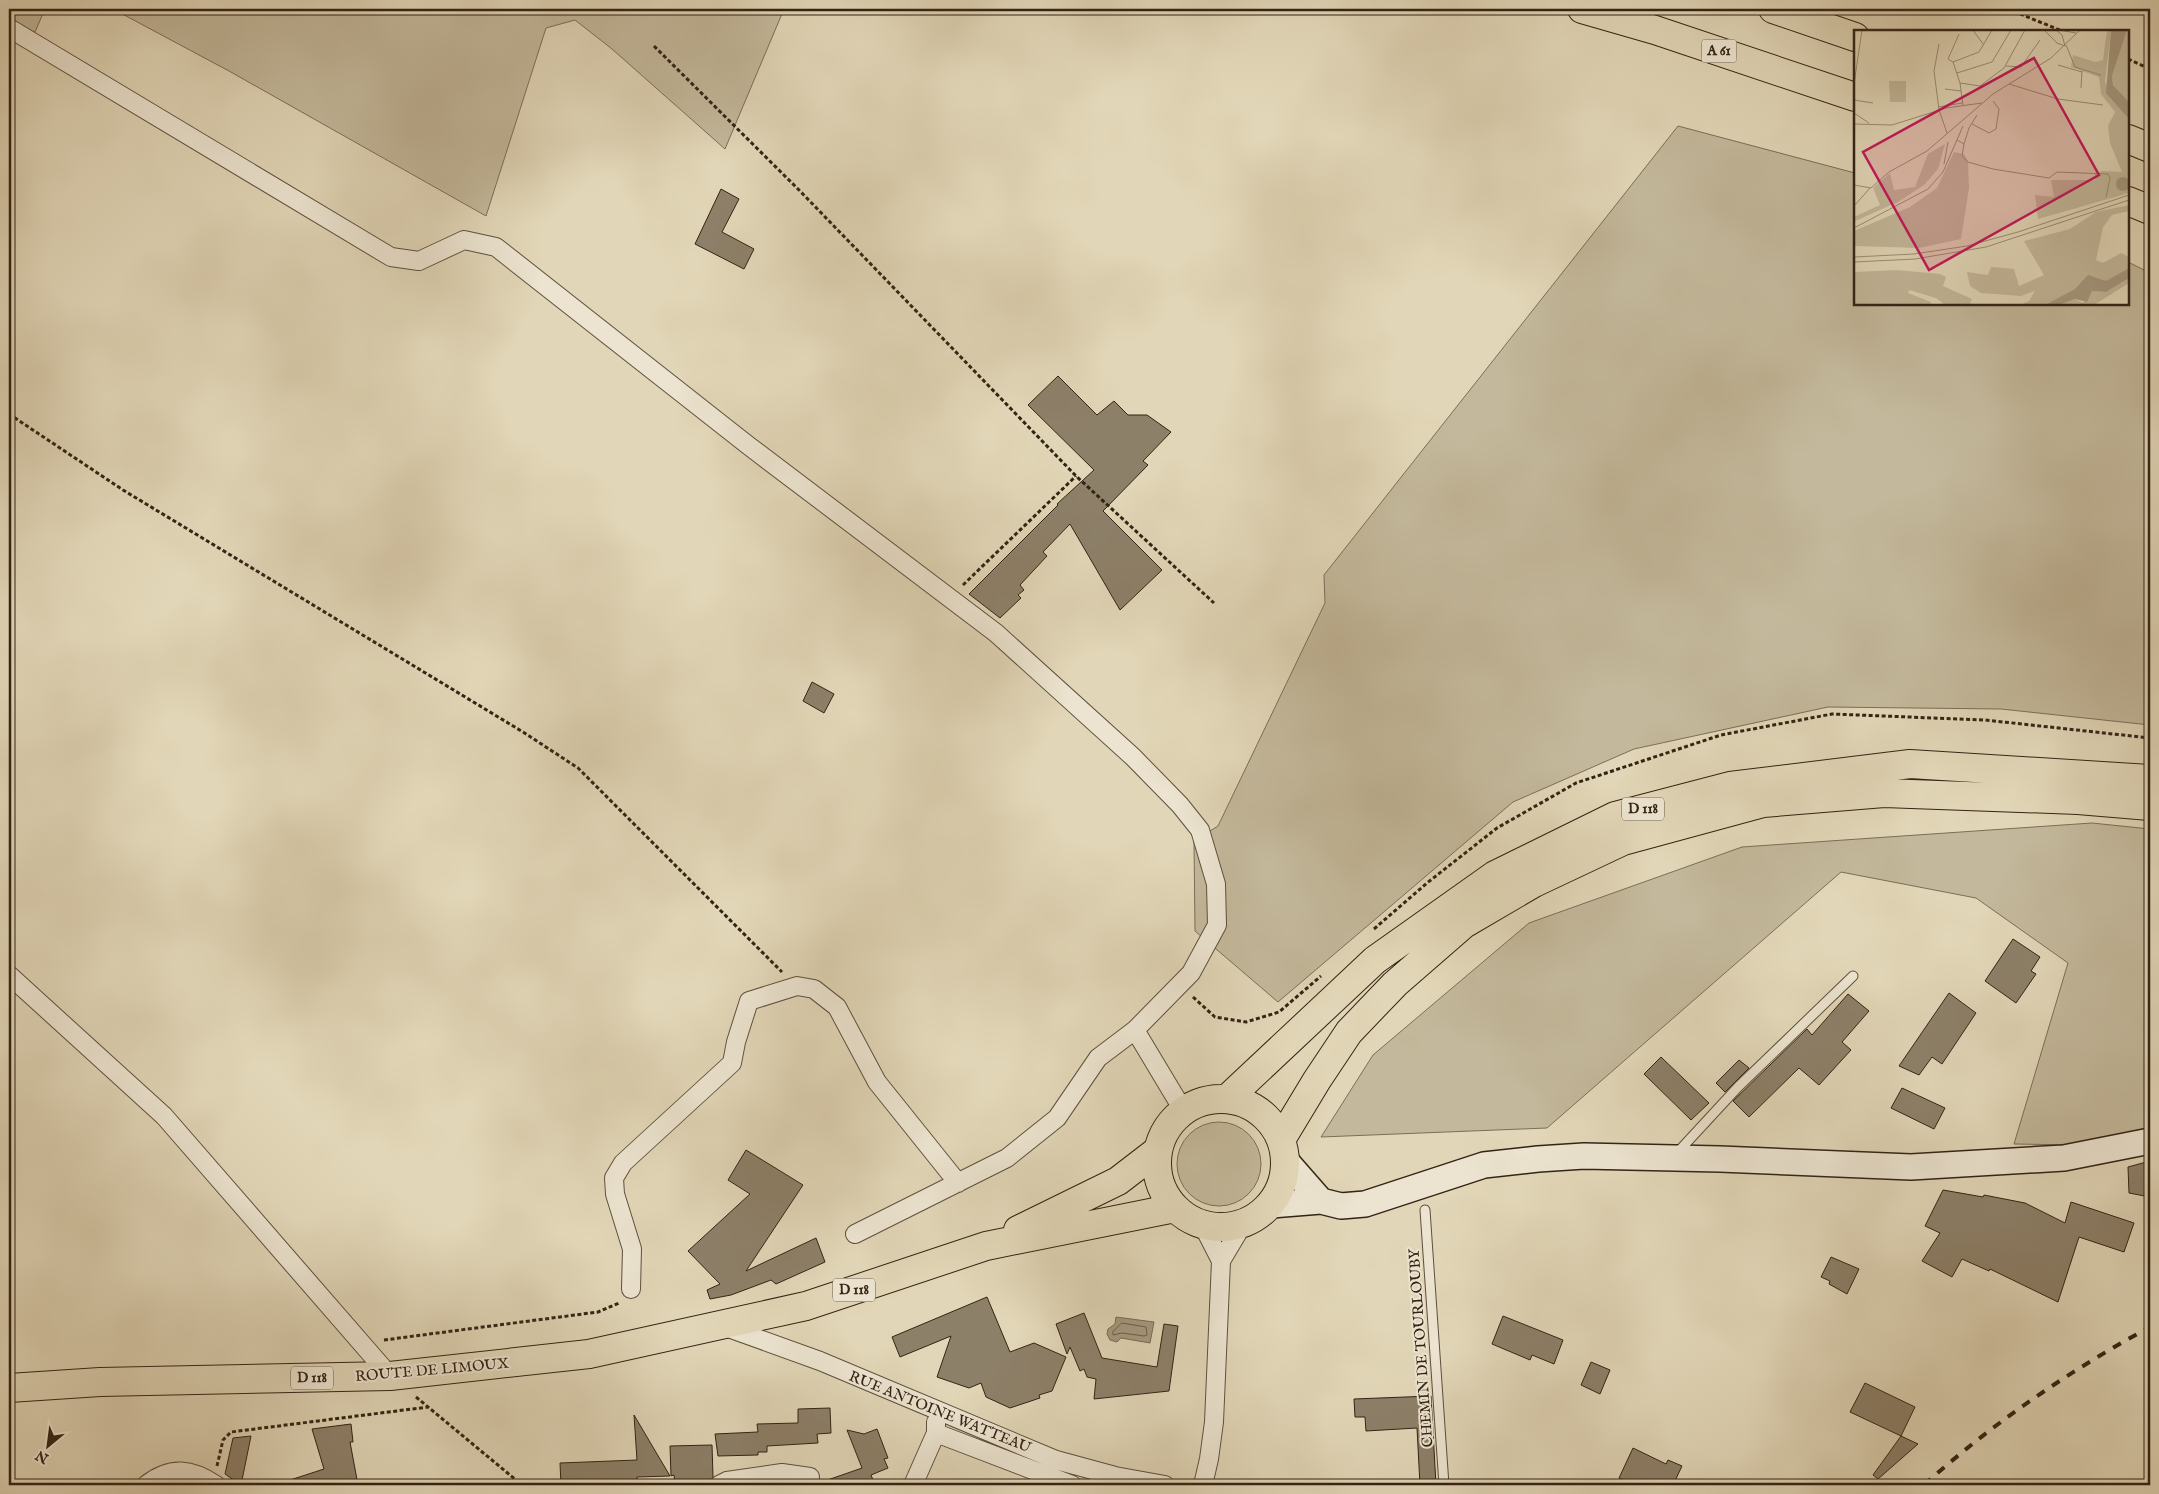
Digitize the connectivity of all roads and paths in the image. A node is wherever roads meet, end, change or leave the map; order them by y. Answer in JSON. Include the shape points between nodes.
{"nodes":[{"id":1,"x":1582,"y":9,"type":"edge"},
{"id":2,"x":1773,"y":9,"type":"edge"},
{"id":3,"x":2008,"y":9,"type":"edge"},
{"id":4,"x":9,"y":28,"type":"edge"},
{"id":5,"x":2060,"y":30,"type":"edge"},
{"id":6,"x":1854,"y":36,"type":"edge"},
{"id":7,"x":654,"y":46,"type":"dead end"},
{"id":8,"x":2129,"y":59,"type":"edge"},
{"id":9,"x":2150,"y":68,"type":"edge"},
{"id":10,"x":1854,"y":97,"type":"edge"},
{"id":11,"x":2129,"y":139,"type":"edge"},
{"id":12,"x":2150,"y":148,"type":"edge"},
{"id":13,"x":2129,"y":201,"type":"edge"},
{"id":14,"x":2150,"y":210,"type":"edge"},
{"id":15,"x":9,"y":414,"type":"edge"},
{"id":16,"x":1076,"y":476,"type":"junction"},
{"id":17,"x":950,"y":597,"type":"junction"},
{"id":18,"x":1214,"y":604,"type":"dead end"},
{"id":19,"x":2150,"y":779,"type":"edge"},
{"id":20,"x":2150,"y":806,"type":"edge"},
{"id":21,"x":9,"y":975,"type":"edge"},
{"id":22,"x":1853,"y":976,"type":"dead end"},
{"id":23,"x":797,"y":986,"type":"junction"},
{"id":24,"x":1135,"y":1030,"type":"junction"},
{"id":25,"x":1228,"y":1098,"type":"junction"},
{"id":26,"x":1183,"y":1110,"type":"junction"},
{"id":27,"x":2150,"y":1141,"type":"edge"},
{"id":28,"x":1284,"y":1149,"type":"junction"},
{"id":29,"x":1157,"y":1151,"type":"junction"},
{"id":30,"x":1673,"y":1158,"type":"junction"},
{"id":31,"x":958,"y":1183,"type":"junction"},
{"id":32,"x":1321,"y":1201,"type":"junction"},
{"id":33,"x":1271,"y":1205,"type":"junction"},
{"id":34,"x":1175,"y":1208,"type":"junction"},
{"id":35,"x":1425,"y":1210,"type":"dead end"},
{"id":36,"x":1202,"y":1224,"type":"junction"},
{"id":37,"x":1243,"y":1224,"type":"junction"},
{"id":38,"x":856,"y":1234,"type":"dead end"},
{"id":39,"x":986,"y":1246,"type":"junction"},
{"id":40,"x":1221,"y":1261,"type":"junction"},
{"id":41,"x":630,"y":1289,"type":"joint"},
{"id":42,"x":720,"y":1325,"type":"junction"},
{"id":43,"x":362,"y":1344,"type":"junction"},
{"id":44,"x":390,"y":1376,"type":"junction"},
{"id":45,"x":9,"y":1388,"type":"edge"},
{"id":46,"x":428,"y":1407,"type":"junction"},
{"id":47,"x":937,"y":1409,"type":"junction"},
{"id":48,"x":936,"y":1433,"type":"junction"},
{"id":49,"x":810,"y":1477,"type":"dead end"},
{"id":50,"x":214,"y":1484,"type":"edge"},
{"id":51,"x":146,"y":1485,"type":"edge"},
{"id":52,"x":522,"y":1485,"type":"edge"},
{"id":53,"x":719,"y":1485,"type":"edge"},
{"id":54,"x":913,"y":1485,"type":"edge"},
{"id":55,"x":1072,"y":1485,"type":"edge"},
{"id":56,"x":1165,"y":1485,"type":"edge"},
{"id":57,"x":1202,"y":1485,"type":"edge"},
{"id":58,"x":1444,"y":1485,"type":"edge"}],
"edges":[{"from":1,"to":10,"type":"main road","number":"A 61"},
{"from":2,"to":6,"type":"main road"},
{"from":3,"to":5,"type":"path"},
{"from":4,"to":17,"type":"street","via":[[391,257],[419,261],[464,240],[496,247],[750,446]]},
{"from":7,"to":16,"type":"path","via":[[799,190]]},
{"from":8,"to":9,"type":"path"},
{"from":11,"to":12,"type":"main road"},
{"from":13,"to":14,"type":"main road"},
{"from":15,"to":23,"type":"path","via":[[123,490],[578,768]]},
{"from":16,"to":17,"type":"path"},
{"from":16,"to":18,"type":"path"},
{"from":17,"to":24,"type":"street","via":[[996,633],[1133,757],[1200,830],[1216,884],[1217,925],[1191,973]]},
{"from":19,"to":25,"type":"main road","number":"D 118","via":[[1910,764],[1730,786],[1615,816],[1496,875],[1375,960]]},
{"from":20,"to":28,"type":"main road","number":"D 118","via":[[1884,793],[1763,803],[1624,841],[1534,883],[1464,924],[1395,984],[1349,1032],[1317,1080]]},
{"from":21,"to":43,"type":"street","via":[[164,1116]]},
{"from":22,"to":30,"type":"lane","via":[[1738,1087]]},
{"from":23,"to":31,"type":"street","via":[[814,989],[838,1007],[877,1082]]},
{"from":23,"to":41,"type":"street","via":[[749,1001],[732,1063],[623,1163],[614,1178],[615,1194],[632,1249]]},
{"from":24,"to":26,"type":"street"},
{"from":24,"to":31,"type":"street","via":[[1098,1058],[1057,1118],[1007,1158]]},
{"from":25,"to":26,"type":"main road","via":[[1202,1100]]},
{"from":25,"to":28,"type":"main road","via":[[1248,1104],[1268,1118]]},
{"from":26,"to":29,"type":"main road","via":[[1166,1128]]},
{"from":27,"to":30,"type":"main road","via":[[2064,1158],[1911,1167]]},
{"from":28,"to":32,"type":"main road"},
{"from":28,"to":33,"type":"main road","via":[[1283,1184]]},
{"from":29,"to":34,"type":"main road","via":[[1159,1182]]},
{"from":29,"to":39,"type":"main road","number":"D 118","via":[[1118,1181]]},
{"from":30,"to":32,"type":"main road","via":[[1584,1156],[1484,1165],[1365,1204],[1341,1206]]},
{"from":31,"to":38,"type":"street"},
{"from":32,"to":33,"type":"main road"},
{"from":33,"to":37,"type":"main road"},
{"from":34,"to":36,"type":"main road"},
{"from":34,"to":39,"type":"main road","number":"D 118"},
{"from":35,"to":58,"type":"lane","name":"CHEMIN DE TOURLOUBY"},
{"from":36,"to":37,"type":"main road","via":[[1221,1228]]},
{"from":36,"to":40,"type":"street"},
{"from":37,"to":40,"type":"street"},
{"from":39,"to":42,"type":"main road","number":"D 118","via":[[806,1306]]},
{"from":40,"to":57,"type":"street","via":[[1214,1422]]},
{"from":41,"to":43,"type":"path","via":[[617,1305],[598,1312]]},
{"from":42,"to":44,"type":"main road","name":"ROUTE DE LIMOUX","number":"D 118","via":[[614,1350]]},
{"from":42,"to":47,"type":"street","name":"RUE ANTOINE WATTEAU","via":[[820,1361]]},
{"from":43,"to":44,"type":"street"},
{"from":44,"to":45,"type":"main road","name":"ROUTE DE LIMOUX","number":"D 118","via":[[100,1382]]},
{"from":44,"to":46,"type":"path"},
{"from":46,"to":50,"type":"path","via":[[231,1432],[223,1440]]},
{"from":46,"to":52,"type":"path"},
{"from":47,"to":48,"type":"street"},
{"from":47,"to":56,"type":"street","name":"RUE ANTOINE WATTEAU","via":[[1056,1460]]},
{"from":48,"to":54,"type":"street"},
{"from":48,"to":55,"type":"street","name":"RUE ANTOINE WATTEAU"},
{"from":49,"to":53,"type":"street","via":[[782,1473]]},
{"from":50,"to":51,"type":"street","via":[[200,1474],[174,1471]]}]}
